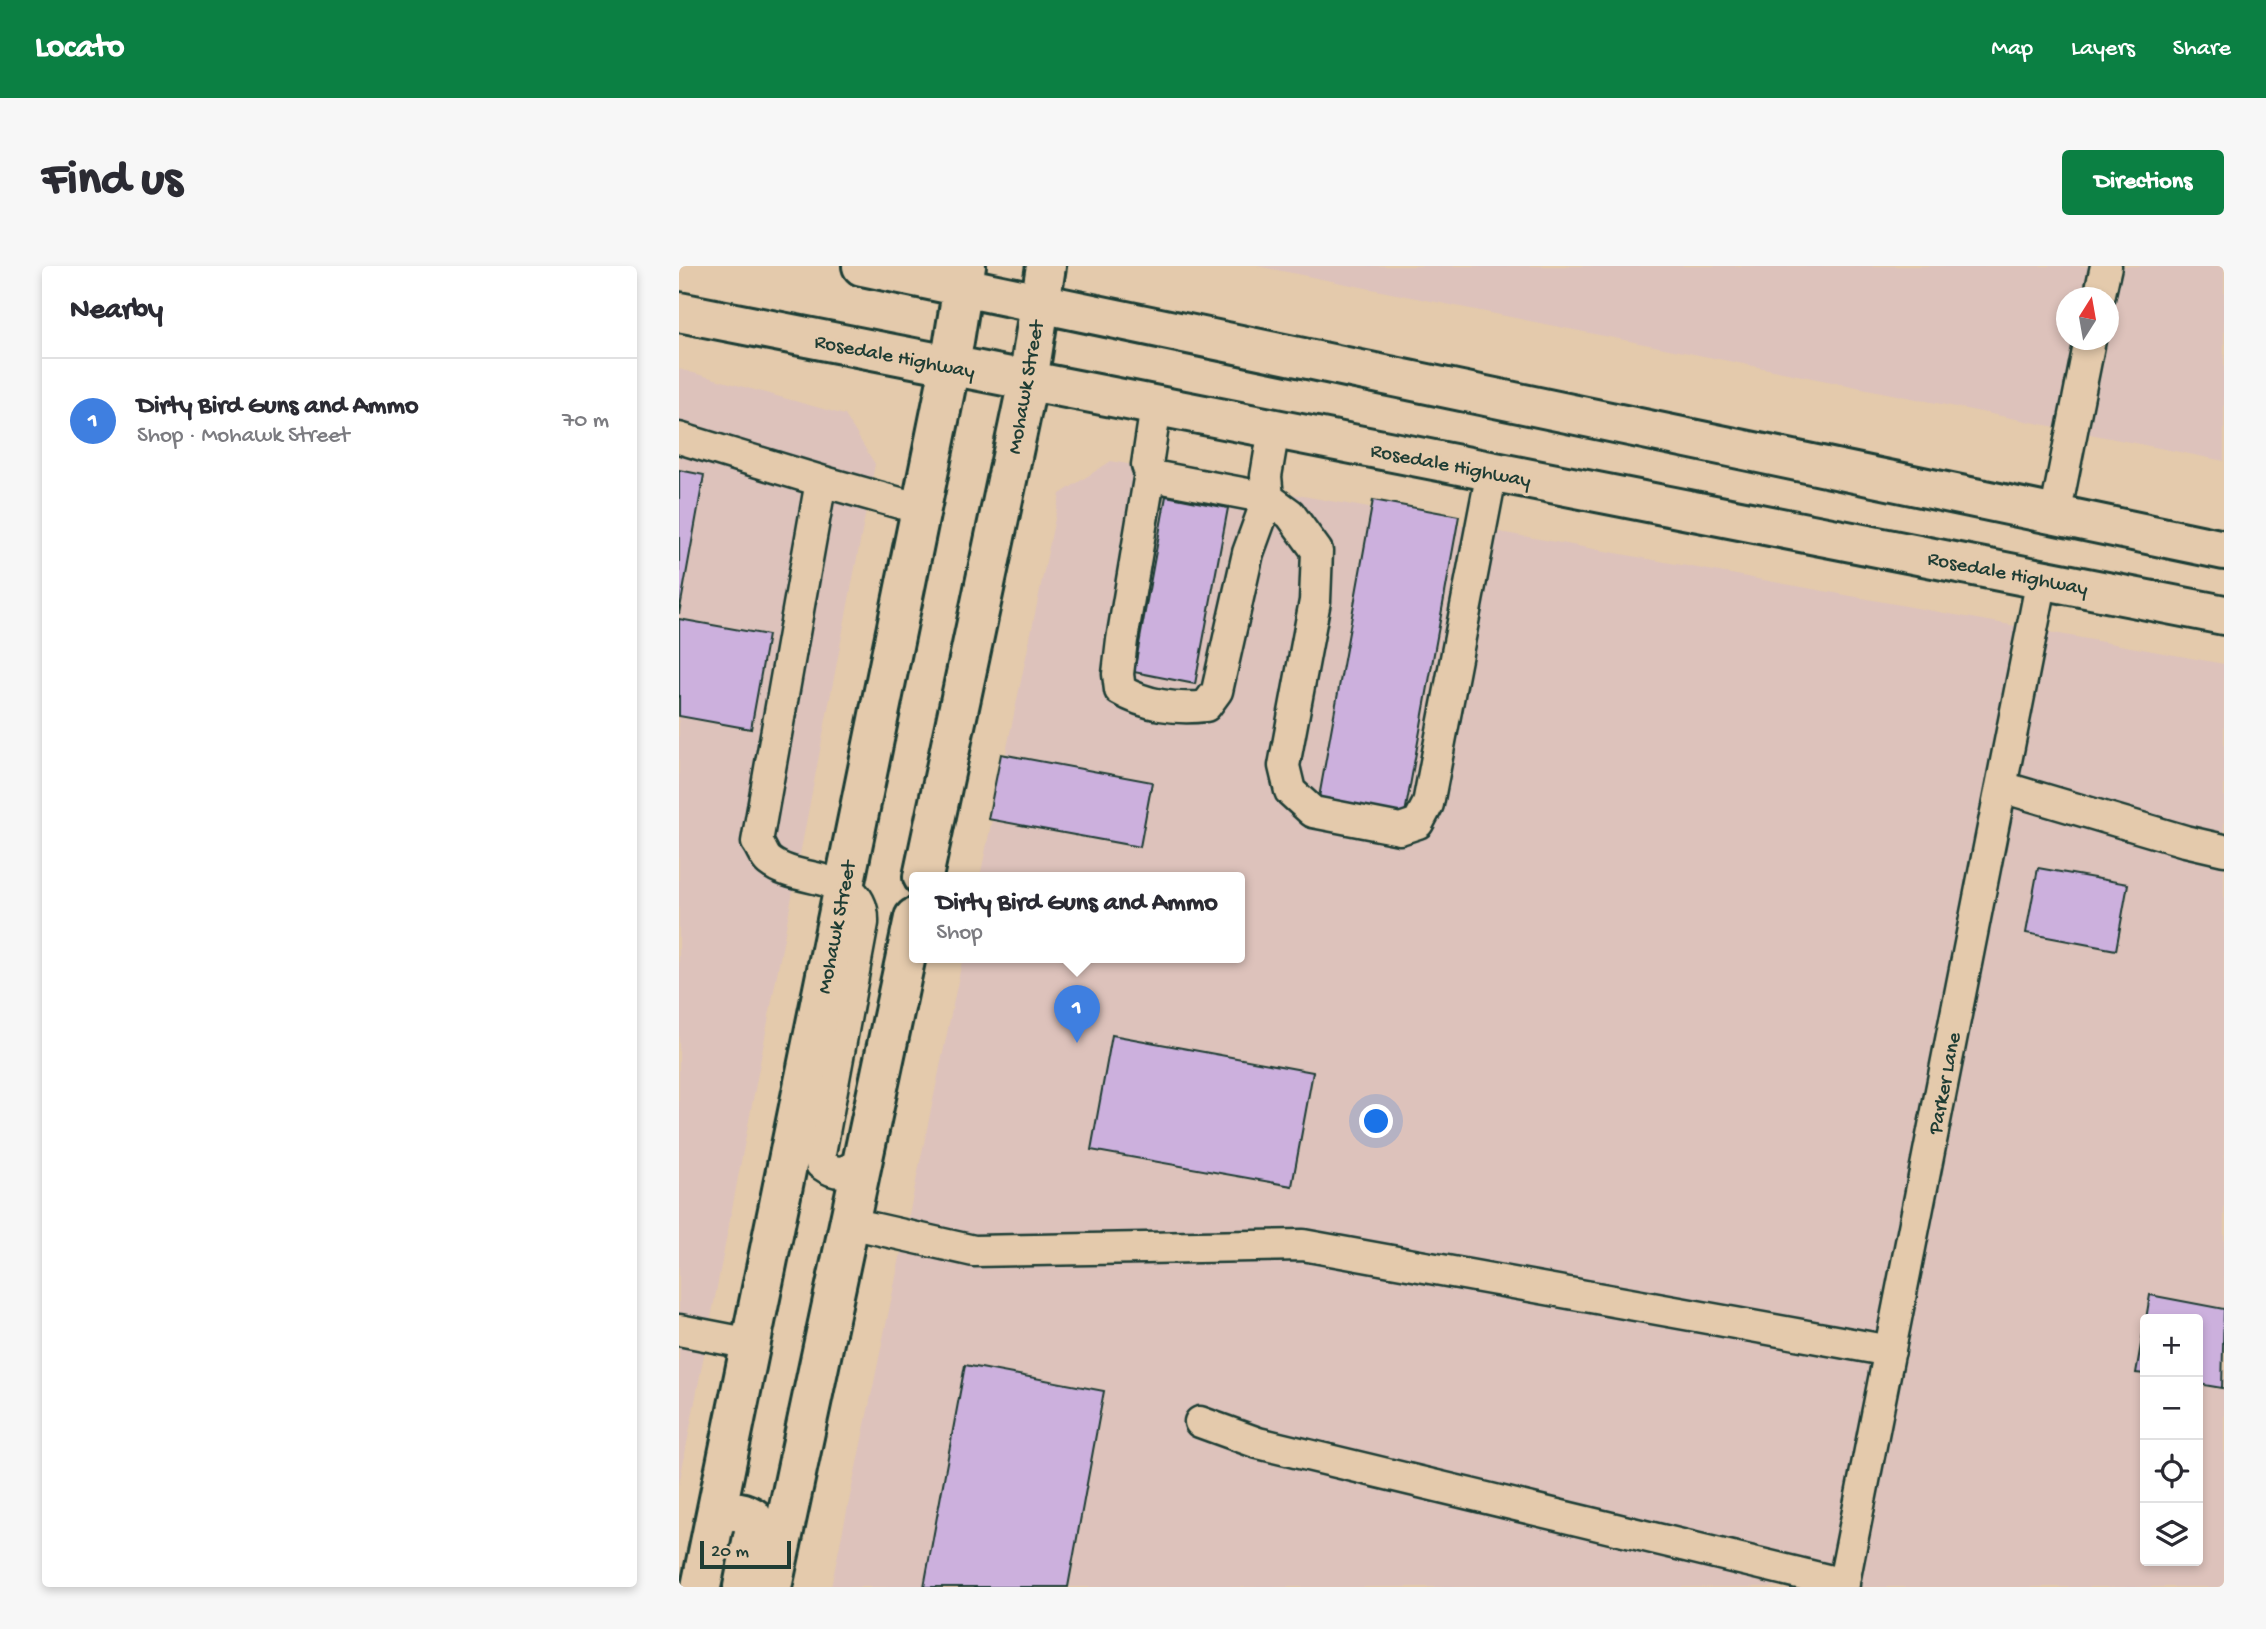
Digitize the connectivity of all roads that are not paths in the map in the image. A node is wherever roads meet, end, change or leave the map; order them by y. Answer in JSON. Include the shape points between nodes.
{"nodes":[{"id":1,"x":862,"y":266,"type":"edge"},
{"id":2,"x":1046,"y":266,"type":"edge"},
{"id":3,"x":2106,"y":266,"type":"edge"},
{"id":4,"x":964,"y":276,"type":"edge"},
{"id":5,"x":2101,"y":287,"type":"edge"},
{"id":6,"x":1039,"y":303,"type":"junction"},
{"id":7,"x":679,"y":312,"type":"edge"},
{"id":8,"x":2088,"y":350,"type":"edge"},
{"id":9,"x":950,"y":366,"type":"junction"},
{"id":10,"x":1028,"y":381,"type":"junction"},
{"id":11,"x":1156,"y":406,"type":"junction"},
{"id":12,"x":1274,"y":429,"type":"junction"},
{"id":13,"x":679,"y":438,"type":"edge"},
{"id":14,"x":1492,"y":471,"type":"junction"},
{"id":15,"x":1150,"y":474,"type":"junction"},
{"id":16,"x":821,"y":481,"type":"junction"},
{"id":17,"x":1268,"y":498,"type":"junction"},
{"id":18,"x":921,"y":509,"type":"junction"},
{"id":19,"x":2055,"y":516,"type":"junction"},
{"id":20,"x":2224,"y":550,"type":"edge"},
{"id":21,"x":2042,"y":579,"type":"junction"},
{"id":22,"x":2224,"y":615,"type":"edge"},
{"id":23,"x":2002,"y":787,"type":"junction"},
{"id":24,"x":2224,"y":850,"type":"edge"},
{"id":25,"x":924,"y":872,"type":"edge"},
{"id":26,"x":843,"y":886,"type":"junction"},
{"id":27,"x":909,"y":941,"type":"edge"},
{"id":28,"x":862,"y":1162,"type":"junction"},
{"id":29,"x":850,"y":1223,"type":"junction"},
{"id":30,"x":679,"y":1330,"type":"edge"},
{"id":31,"x":751,"y":1344,"type":"junction"},
{"id":32,"x":1890,"y":1351,"type":"junction"},
{"id":33,"x":1200,"y":1422,"type":"dead end"},
{"id":34,"x":716,"y":1515,"type":"junction"},
{"id":35,"x":1843,"y":1585,"type":"edge"},
{"id":36,"x":701,"y":1587,"type":"edge"},
{"id":37,"x":743,"y":1587,"type":"edge"},
{"id":38,"x":772,"y":1587,"type":"edge"}],
"edges":[{"from":1,"to":4,"type":"main road"},
{"from":2,"to":6,"type":"main road","name":"Mohawk Street"},
{"from":3,"to":5,"type":"street"},
{"from":4,"to":6,"type":"main road"},
{"from":4,"to":9,"type":"main road","name":"Mohawk Street"},
{"from":6,"to":10,"type":"main road","name":"Mohawk Street"},
{"from":6,"to":19,"type":"main road"},
{"from":7,"to":9,"type":"main road","name":"Rosedale Highway"},
{"from":8,"to":19,"type":"street"},
{"from":9,"to":10,"type":"main road","name":"Rosedale Highway"},
{"from":9,"to":18,"type":"main road","name":"Mohawk Street"},
{"from":10,"to":11,"type":"main road","name":"Rosedale Highway"},
{"from":10,"to":25,"type":"main road","name":"Mohawk Street"},
{"from":11,"to":12,"type":"main road","name":"Rosedale Highway"},
{"from":11,"to":15,"type":"street","via":[[1147,465]]},
{"from":12,"to":14,"type":"main road","name":"Rosedale Highway"},
{"from":12,"to":17,"type":"street","via":[[1265,476]]},
{"from":13,"to":16,"type":"street"},
{"from":14,"to":17,"type":"street","via":[[1428,804],[1419,824],[1400,829],[1313,812],[1290,791],[1284,766],[1315,601],[1317,551],[1290,514]]},
{"from":14,"to":21,"type":"main road","name":"Rosedale Highway"},
{"from":15,"to":17,"type":"street"},
{"from":15,"to":17,"type":"street","via":[[1118,674],[1120,690],[1136,700],[1187,709],[1206,706],[1217,691],[1248,553]]},
{"from":16,"to":18,"type":"street"},
{"from":16,"to":26,"type":"street","via":[[757,842],[768,860],[787,870]]},
{"from":18,"to":26,"type":"main road","name":"Mohawk Street"},
{"from":19,"to":20,"type":"main road"},
{"from":21,"to":22,"type":"main road","name":"Rosedale Highway"},
{"from":21,"to":23,"type":"street","name":"Parker Lane"},
{"from":23,"to":24,"type":"street"},
{"from":23,"to":32,"type":"street","name":"Parker Lane"},
{"from":26,"to":28,"type":"street","via":[[861,902],[863,923],[820,1154],[821,1164],[832,1172]]},
{"from":26,"to":31,"type":"main road","name":"Mohawk Street"},
{"from":27,"to":28,"type":"main road"},
{"from":28,"to":29,"type":"main road"},
{"from":29,"to":32,"type":"street","via":[[974,1251],[1303,1245]]},
{"from":29,"to":38,"type":"main road"},
{"from":30,"to":31,"type":"street"},
{"from":31,"to":34,"type":"main road","name":"Mohawk Street"},
{"from":32,"to":35,"type":"street","name":"Parker Lane"},
{"from":33,"to":35,"type":"street","via":[[1258,1443]]},
{"from":34,"to":36,"type":"main road","name":"Mohawk Street"},
{"from":34,"to":37,"type":"main road","via":[[730,1510],[752,1517],[755,1527]]}]}
